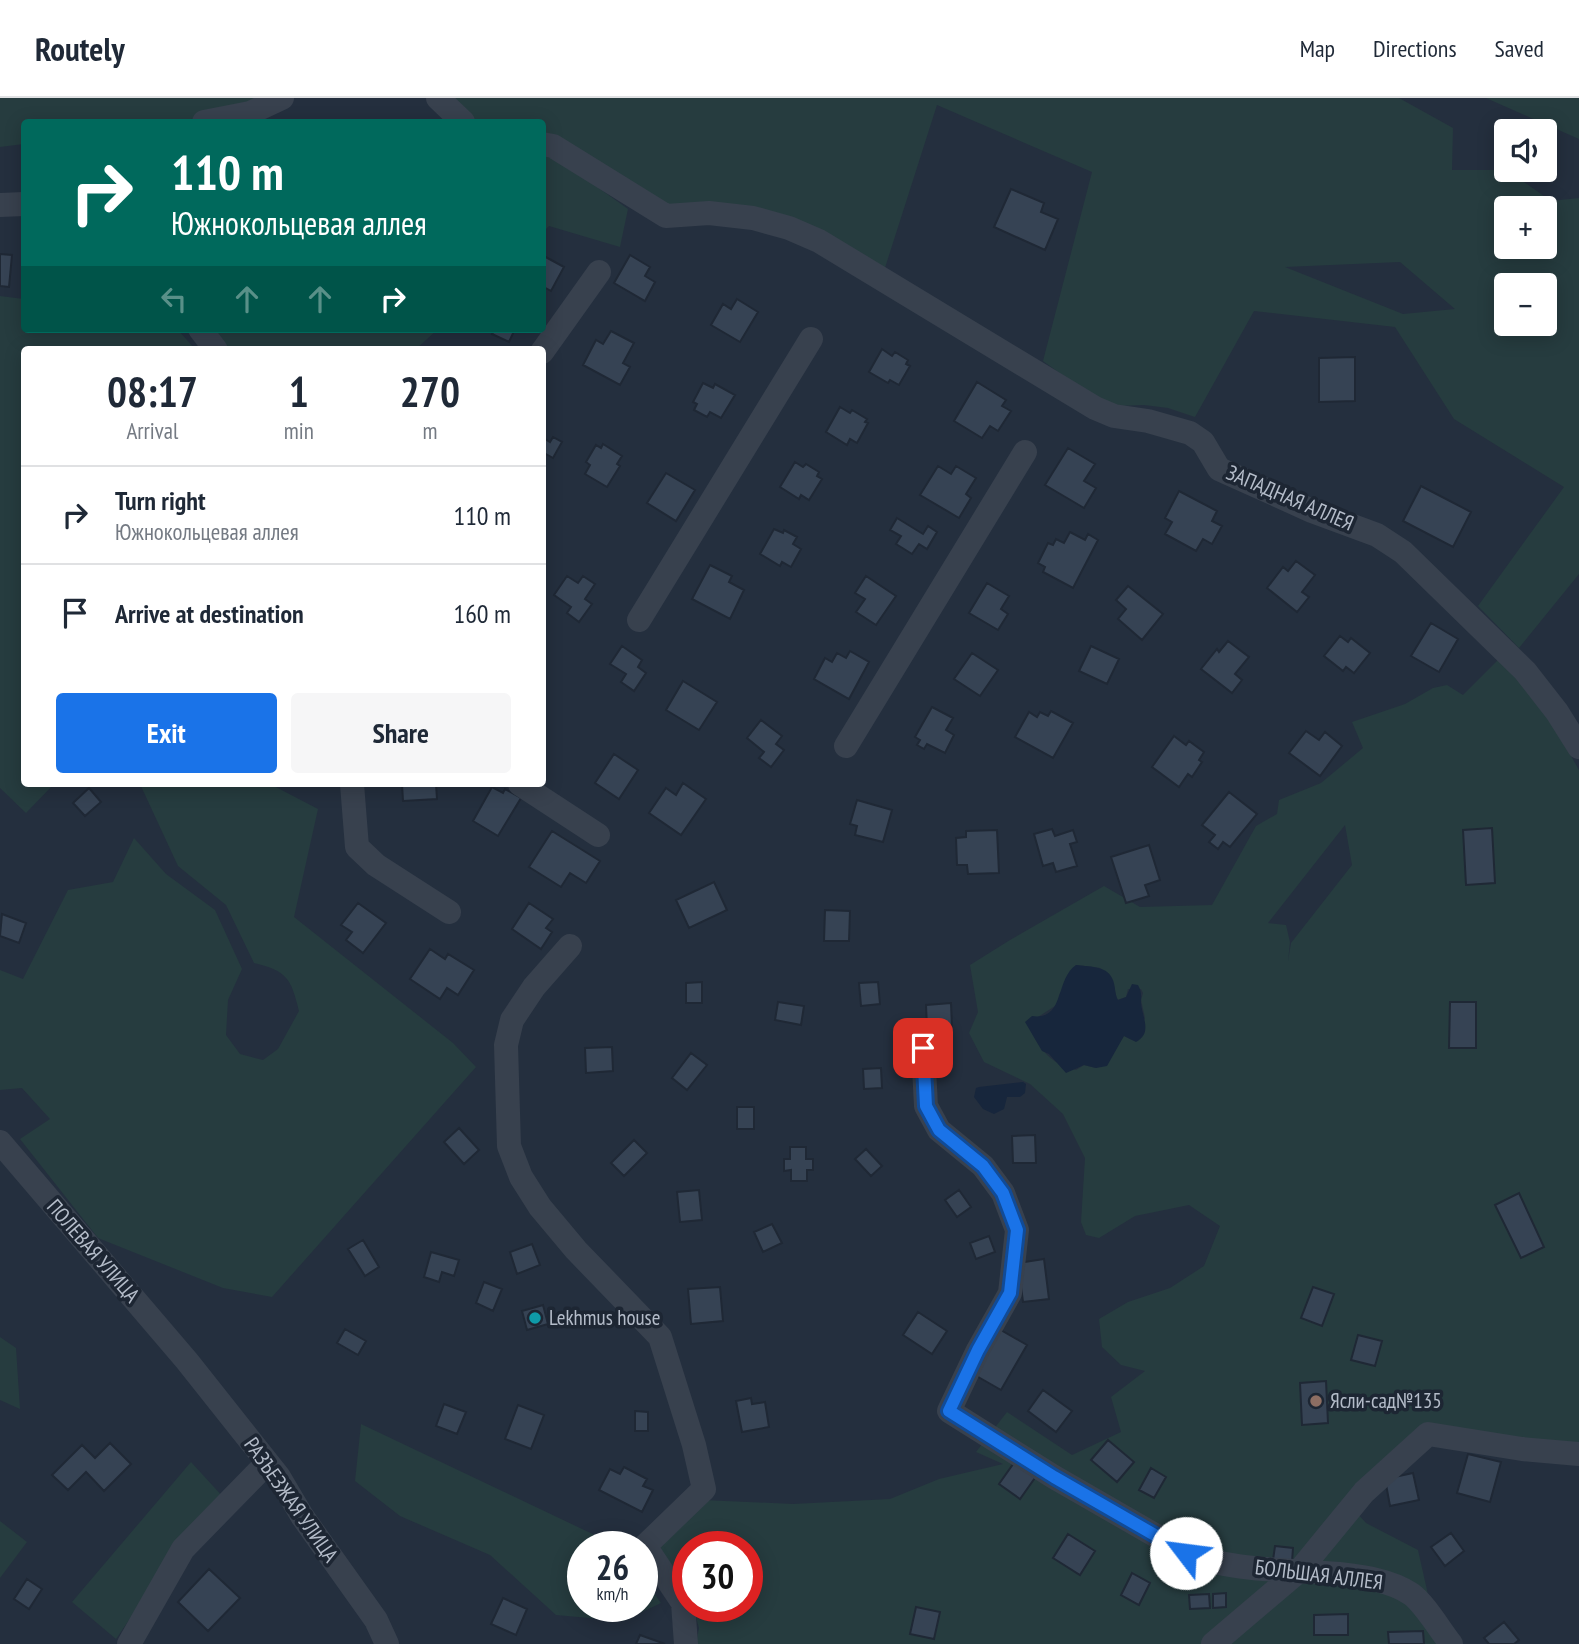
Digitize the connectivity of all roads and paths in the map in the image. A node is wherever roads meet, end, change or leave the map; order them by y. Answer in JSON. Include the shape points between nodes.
{"nodes":[{"id":1,"x":282,"y":98,"type":"edge"},
{"id":2,"x":438,"y":98,"type":"edge"},
{"id":3,"x":219,"y":119,"type":"edge"},
{"id":4,"x":460,"y":119,"type":"edge"},
{"id":5,"x":546,"y":145,"type":"edge"},
{"id":6,"x":21,"y":204,"type":"edge"},
{"id":7,"x":0,"y":205,"type":"edge"},
{"id":8,"x":599,"y":272,"type":"dead end"},
{"id":9,"x":811,"y":339,"type":"dead end"},
{"id":10,"x":546,"y":346,"type":"edge"},
{"id":11,"x":1025,"y":452,"type":"dead end"},
{"id":12,"x":639,"y":620,"type":"dead end"},
{"id":13,"x":846,"y":746,"type":"dead end"},
{"id":14,"x":1579,"y":747,"type":"edge"},
{"id":15,"x":352,"y":787,"type":"edge"},
{"id":16,"x":525,"y":787,"type":"edge"},
{"id":17,"x":598,"y":835,"type":"dead end"},
{"id":18,"x":449,"y":912,"type":"dead end"},
{"id":19,"x":570,"y":946,"type":"dead end"},
{"id":20,"x":923,"y":1048,"type":"dead end"},
{"id":21,"x":0,"y":1142,"type":"edge"},
{"id":22,"x":187,"y":1361,"type":"joint"},
{"id":23,"x":1579,"y":1454,"type":"edge"},
{"id":24,"x":267,"y":1463,"type":"junction"},
{"id":25,"x":1300,"y":1570,"type":"junction"},
{"id":26,"x":129,"y":1644,"type":"edge"},
{"id":27,"x":387,"y":1644,"type":"edge"},
{"id":28,"x":686,"y":1644,"type":"edge"},
{"id":29,"x":1213,"y":1644,"type":"edge"},
{"id":30,"x":1451,"y":1644,"type":"edge"}],
"edges":[{"from":1,"to":3,"type":"street","via":[[250,113]]},
{"from":2,"to":4,"type":"street"},
{"from":5,"to":14,"type":"street","name":"ЗАПАДНАЯ АЛЛЕЯ","via":[[666,216],[709,213],[753,218],[819,242],[1096,408],[1191,433],[1203,442],[1219,469],[1377,535],[1403,552],[1525,671]]},
{"from":6,"to":7,"type":"street"},
{"from":8,"to":10,"type":"street"},
{"from":9,"to":12,"type":"street"},
{"from":11,"to":13,"type":"street"},
{"from":15,"to":18,"type":"street","via":[[357,847],[376,865]]},
{"from":16,"to":17,"type":"street"},
{"from":19,"to":28,"type":"street","via":[[512,1020],[506,1045],[509,1146],[540,1207],[660,1337],[704,1489],[645,1546],[683,1603]]},
{"from":20,"to":25,"type":"street","name":"БОЛЬШАЯ АЛЛЕЯ","via":[[926,1106],[939,1130],[983,1166],[1003,1193],[1017,1230],[1010,1293],[949,1411],[1186,1553],[1227,1565]]},
{"from":21,"to":22,"type":"street","name":"ПОЛЕВАЯ УЛИЦА"},
{"from":22,"to":24,"type":"street","name":"РАЗЪЕЗЖАЯ УЛИЦА"},
{"from":23,"to":25,"type":"street","via":[[1522,1450],[1428,1434],[1364,1492]]},
{"from":24,"to":26,"type":"street","via":[[183,1549]]},
{"from":24,"to":27,"type":"street","name":"РАЗЪЕЗЖАЯ УЛИЦА","via":[[376,1620]]},
{"from":25,"to":29,"type":"street"},
{"from":25,"to":30,"type":"street","name":"БОЛЬШАЯ АЛЛЕЯ","via":[[1393,1584],[1414,1595]]}]}
